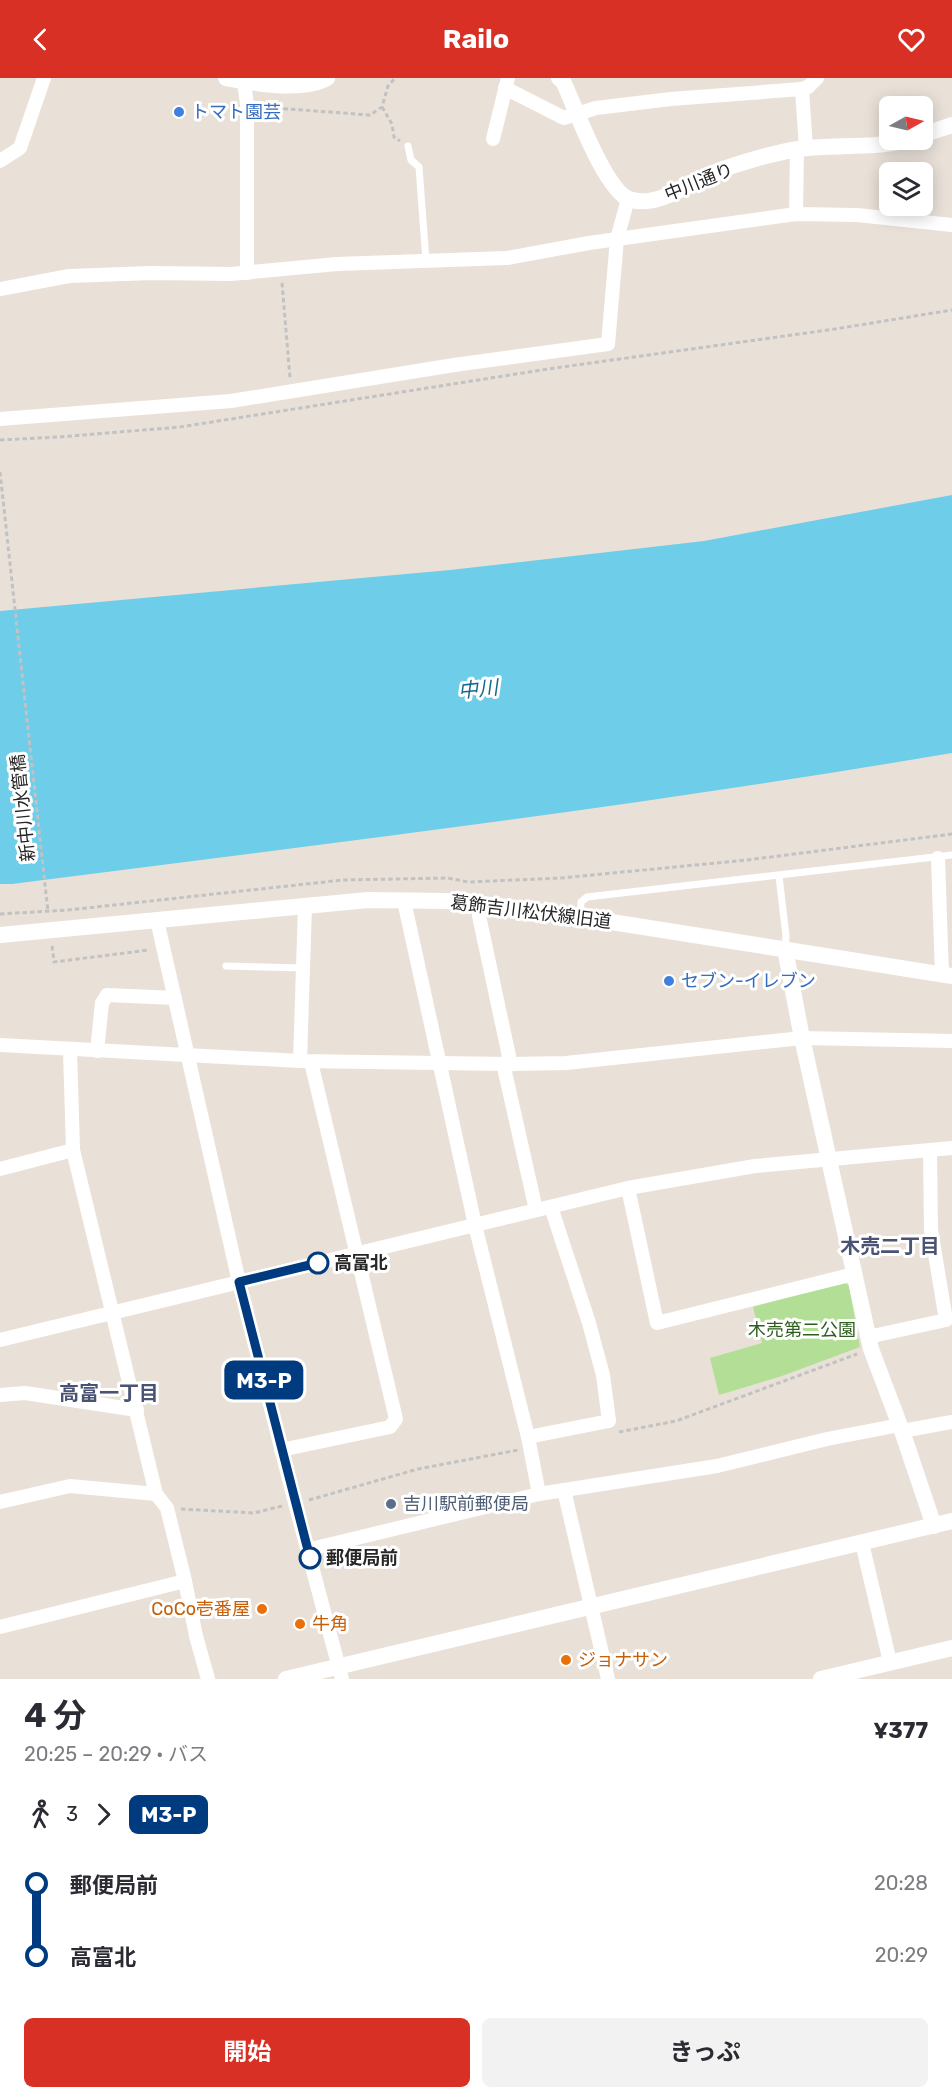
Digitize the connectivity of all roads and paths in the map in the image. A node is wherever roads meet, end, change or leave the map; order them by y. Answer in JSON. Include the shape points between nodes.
{"nodes":[{"id":1,"x":44,"y":78,"type":"edge"},
{"id":2,"x":226,"y":78,"type":"edge"},
{"id":3,"x":327,"y":78,"type":"edge"},
{"id":4,"x":395,"y":78,"type":"edge"},
{"id":5,"x":817,"y":78,"type":"edge"},
{"id":6,"x":562,"y":79,"type":"edge"},
{"id":7,"x":244,"y":81,"type":"junction"},
{"id":8,"x":506,"y":83,"type":"edge"},
{"id":9,"x":802,"y":89,"type":"junction"},
{"id":10,"x":247,"y":105,"type":"junction"},
{"id":11,"x":382,"y":107,"type":"junction"},
{"id":12,"x":578,"y":114,"type":"junction"},
{"id":13,"x":952,"y":125,"type":"edge"},
{"id":14,"x":933,"y":131,"type":"edge"},
{"id":15,"x":493,"y":139,"type":"dead end"},
{"id":16,"x":879,"y":144,"type":"edge"},
{"id":17,"x":408,"y":146,"type":"joint"},
{"id":18,"x":801,"y":149,"type":"junction"},
{"id":19,"x":0,"y":160,"type":"edge"},
{"id":20,"x":628,"y":199,"type":"junction"},
{"id":21,"x":796,"y":214,"type":"junction"},
{"id":22,"x":952,"y":225,"type":"edge"},
{"id":23,"x":617,"y":239,"type":"junction"},
{"id":24,"x":426,"y":261,"type":"junction"},
{"id":25,"x":281,"y":269,"type":"junction"},
{"id":26,"x":247,"y":273,"type":"junction"},
{"id":27,"x":0,"y":289,"type":"edge"},
{"id":28,"x":952,"y":309,"type":"edge"},
{"id":29,"x":291,"y":392,"type":"junction"},
{"id":30,"x":0,"y":419,"type":"edge"},
{"id":31,"x":0,"y":440,"type":"edge"},
{"id":32,"x":0,"y":472,"type":"edge"},
{"id":33,"x":952,"y":834,"type":"edge"},
{"id":34,"x":945,"y":856,"type":"edge"},
{"id":35,"x":779,"y":876,"type":"junction"},
{"id":36,"x":404,"y":902,"type":"junction"},
{"id":37,"x":479,"y":904,"type":"junction"},
{"id":38,"x":305,"y":906,"type":"junction"},
{"id":39,"x":0,"y":914,"type":"edge"},
{"id":40,"x":946,"y":914,"type":"edge"},
{"id":41,"x":48,"y":916,"type":"dead end"},
{"id":42,"x":580,"y":917,"type":"junction"},
{"id":43,"x":157,"y":920,"type":"junction"},
{"id":44,"x":0,"y":935,"type":"edge"},
{"id":45,"x":51,"y":939,"type":"dead end"},
{"id":46,"x":785,"y":949,"type":"junction"},
{"id":47,"x":136,"y":952,"type":"dead end"},
{"id":48,"x":226,"y":966,"type":"dead end"},
{"id":49,"x":302,"y":968,"type":"junction"},
{"id":50,"x":947,"y":975,"type":"edge"},
{"id":51,"x":175,"y":998,"type":"junction"},
{"id":52,"x":802,"y":1038,"type":"junction"},
{"id":53,"x":952,"y":1041,"type":"edge"},
{"id":54,"x":0,"y":1045,"type":"edge"},
{"id":55,"x":70,"y":1050,"type":"junction"},
{"id":56,"x":97,"y":1051,"type":"junction"},
{"id":57,"x":187,"y":1055,"type":"junction"},
{"id":58,"x":305,"y":1062,"type":"junction"},
{"id":59,"x":507,"y":1064,"type":"junction"},
{"id":60,"x":440,"y":1065,"type":"junction"},
{"id":61,"x":952,"y":1148,"type":"edge"},
{"id":62,"x":73,"y":1150,"type":"junction"},
{"id":63,"x":930,"y":1150,"type":"junction"},
{"id":64,"x":829,"y":1161,"type":"junction"},
{"id":65,"x":0,"y":1169,"type":"edge"},
{"id":66,"x":628,"y":1188,"type":"junction"},
{"id":67,"x":551,"y":1207,"type":"junction"},
{"id":68,"x":536,"y":1210,"type":"junction"},
{"id":69,"x":475,"y":1225,"type":"junction"},
{"id":70,"x":357,"y":1253,"type":"junction"},
{"id":71,"x":854,"y":1274,"type":"junction"},
{"id":72,"x":239,"y":1282,"type":"junction"},
{"id":73,"x":113,"y":1314,"type":"junction"},
{"id":74,"x":0,"y":1340,"type":"edge"},
{"id":75,"x":870,"y":1343,"type":"junction"},
{"id":76,"x":0,"y":1395,"type":"edge"},
{"id":77,"x":137,"y":1410,"type":"junction"},
{"id":78,"x":952,"y":1422,"type":"edge"},
{"id":79,"x":901,"y":1428,"type":"junction"},
{"id":80,"x":608,"y":1433,"type":"dead end"},
{"id":81,"x":528,"y":1442,"type":"junction"},
{"id":82,"x":281,"y":1450,"type":"junction"},
{"id":83,"x":564,"y":1490,"type":"junction"},
{"id":84,"x":156,"y":1494,"type":"junction"},
{"id":85,"x":539,"y":1494,"type":"junction"},
{"id":86,"x":0,"y":1502,"type":"edge"},
{"id":87,"x":295,"y":1503,"type":"junction"},
{"id":88,"x":167,"y":1508,"type":"junction"},
{"id":89,"x":952,"y":1521,"type":"edge"},
{"id":90,"x":934,"y":1526,"type":"junction"},
{"id":91,"x":861,"y":1543,"type":"junction"},
{"id":92,"x":307,"y":1550,"type":"junction"},
{"id":93,"x":185,"y":1581,"type":"junction"},
{"id":94,"x":591,"y":1608,"type":"junction"},
{"id":95,"x":0,"y":1627,"type":"edge"},
{"id":96,"x":952,"y":1648,"type":"edge"},
{"id":97,"x":890,"y":1662,"type":"junction"},
{"id":98,"x":341,"y":1673,"type":"edge"},
{"id":99,"x":847,"y":1676,"type":"edge"},
{"id":100,"x":208,"y":1679,"type":"edge"},
{"id":101,"x":286,"y":1679,"type":"edge"},
{"id":102,"x":608,"y":1679,"type":"edge"},
{"id":103,"x":821,"y":1679,"type":"edge"}],
"edges":[{"from":1,"to":19,"type":"street","via":[[20,148]]},
{"from":2,"to":7,"type":"street"},
{"from":3,"to":7,"type":"street","via":[[302,85]]},
{"from":4,"to":11,"type":"path","via":[[388,86]]},
{"from":5,"to":9,"type":"street"},
{"from":6,"to":12,"type":"street"},
{"from":7,"to":10,"type":"street"},
{"from":8,"to":12,"type":"street","via":[[564,118]]},
{"from":8,"to":15,"type":"street"},
{"from":9,"to":12,"type":"street","via":[[671,99],[596,108]]},
{"from":9,"to":18,"type":"street"},
{"from":10,"to":11,"type":"path","via":[[370,115]]},
{"from":10,"to":26,"type":"street"},
{"from":11,"to":17,"type":"path","via":[[394,137]]},
{"from":12,"to":20,"type":"street","via":[[609,182]]},
{"from":13,"to":14,"type":"street"},
{"from":16,"to":18,"type":"street","name":"中川通り"},
{"from":17,"to":24,"type":"lane","via":[[411,160],[419,167]]},
{"from":18,"to":20,"type":"street","name":"中川通り","via":[[724,168],[671,195],[643,201]]},
{"from":18,"to":21,"type":"street"},
{"from":20,"to":23,"type":"street"},
{"from":21,"to":22,"type":"street","via":[[857,215]]},
{"from":21,"to":23,"type":"street"},
{"from":23,"to":24,"type":"street","via":[[507,258]]},
{"from":23,"to":29,"type":"street","via":[[608,344]]},
{"from":24,"to":25,"type":"street"},
{"from":25,"to":26,"type":"street"},
{"from":25,"to":29,"type":"path"},
{"from":26,"to":27,"type":"street","via":[[69,276]]},
{"from":28,"to":31,"type":"path","via":[[180,427]]},
{"from":29,"to":30,"type":"street","via":[[171,407]]},
{"from":32,"to":41,"type":"path","name":"新中川水管橋"},
{"from":33,"to":39,"type":"path","via":[[561,878],[468,882],[448,878],[343,880]]},
{"from":34,"to":35,"type":"lane"},
{"from":34,"to":40,"type":"street"},
{"from":35,"to":42,"type":"lane","via":[[586,897],[581,902]]},
{"from":35,"to":46,"type":"lane"},
{"from":36,"to":37,"type":"street","name":"葛飾吉川松伏線旧道"},
{"from":36,"to":38,"type":"street","name":"葛飾吉川松伏線旧道","via":[[368,900]]},
{"from":36,"to":60,"type":"street"},
{"from":37,"to":42,"type":"street","name":"葛飾吉川松伏線旧道"},
{"from":37,"to":59,"type":"street","via":[[509,1056]]},
{"from":38,"to":43,"type":"street","name":"葛飾吉川松伏線旧道"},
{"from":38,"to":49,"type":"street"},
{"from":40,"to":50,"type":"street"},
{"from":42,"to":46,"type":"street","name":"葛飾吉川松伏線旧道"},
{"from":43,"to":44,"type":"street","name":"葛飾吉川松伏線旧道"},
{"from":43,"to":51,"type":"street"},
{"from":45,"to":47,"type":"path","via":[[54,962]]},
{"from":46,"to":50,"type":"street","name":"葛飾吉川松伏線旧道"},
{"from":46,"to":52,"type":"street"},
{"from":48,"to":49,"type":"lane"},
{"from":49,"to":58,"type":"street"},
{"from":51,"to":56,"type":"street","via":[[108,995],[102,1003]]},
{"from":51,"to":57,"type":"street"},
{"from":52,"to":53,"type":"street"},
{"from":52,"to":59,"type":"street","via":[[566,1063]]},
{"from":52,"to":64,"type":"street"},
{"from":54,"to":55,"type":"street"},
{"from":55,"to":56,"type":"street"},
{"from":55,"to":62,"type":"street"},
{"from":56,"to":57,"type":"street"},
{"from":57,"to":58,"type":"street"},
{"from":57,"to":72,"type":"street"},
{"from":58,"to":60,"type":"street"},
{"from":58,"to":70,"type":"street"},
{"from":59,"to":60,"type":"street"},
{"from":59,"to":68,"type":"street","via":[[505,1072]]},
{"from":60,"to":69,"type":"street"},
{"from":61,"to":63,"type":"street"},
{"from":62,"to":65,"type":"street"},
{"from":62,"to":73,"type":"street"},
{"from":63,"to":64,"type":"street"},
{"from":63,"to":75,"type":"street","via":[[931,1230],[946,1320]]},
{"from":64,"to":66,"type":"street","via":[[755,1166]]},
{"from":64,"to":71,"type":"street"},
{"from":66,"to":67,"type":"street"},
{"from":66,"to":71,"type":"street","via":[[657,1323]]},
{"from":67,"to":68,"type":"street"},
{"from":67,"to":81,"type":"street","via":[[603,1375],[609,1421]]},
{"from":68,"to":69,"type":"street"},
{"from":69,"to":70,"type":"street"},
{"from":69,"to":81,"type":"street"},
{"from":70,"to":72,"type":"street"},
{"from":70,"to":82,"type":"street","via":[[396,1419],[390,1427]]},
{"from":71,"to":75,"type":"street"},
{"from":72,"to":73,"type":"street"},
{"from":72,"to":82,"type":"street"},
{"from":73,"to":74,"type":"street"},
{"from":73,"to":77,"type":"street"},
{"from":75,"to":79,"type":"street"},
{"from":75,"to":80,"type":"path","via":[[676,1421]]},
{"from":76,"to":77,"type":"street","via":[[25,1393]]},
{"from":77,"to":84,"type":"street"},
{"from":78,"to":79,"type":"street"},
{"from":79,"to":83,"type":"street","via":[[827,1439],[717,1466]]},
{"from":79,"to":90,"type":"street"},
{"from":81,"to":85,"type":"street"},
{"from":81,"to":87,"type":"path"},
{"from":82,"to":87,"type":"street"},
{"from":83,"to":85,"type":"street"},
{"from":83,"to":94,"type":"street"},
{"from":84,"to":86,"type":"street","via":[[70,1486]]},
{"from":84,"to":88,"type":"street"},
{"from":85,"to":92,"type":"street"},
{"from":87,"to":88,"type":"path","via":[[254,1513]]},
{"from":87,"to":92,"type":"street"},
{"from":88,"to":93,"type":"street"},
{"from":89,"to":90,"type":"street"},
{"from":90,"to":91,"type":"street"},
{"from":91,"to":94,"type":"street"},
{"from":91,"to":97,"type":"street"},
{"from":92,"to":98,"type":"street"},
{"from":93,"to":95,"type":"street"},
{"from":93,"to":100,"type":"street"},
{"from":94,"to":98,"type":"street"},
{"from":94,"to":102,"type":"street"},
{"from":96,"to":97,"type":"street"},
{"from":97,"to":99,"type":"street"},
{"from":98,"to":101,"type":"street"},
{"from":99,"to":103,"type":"street"}]}
